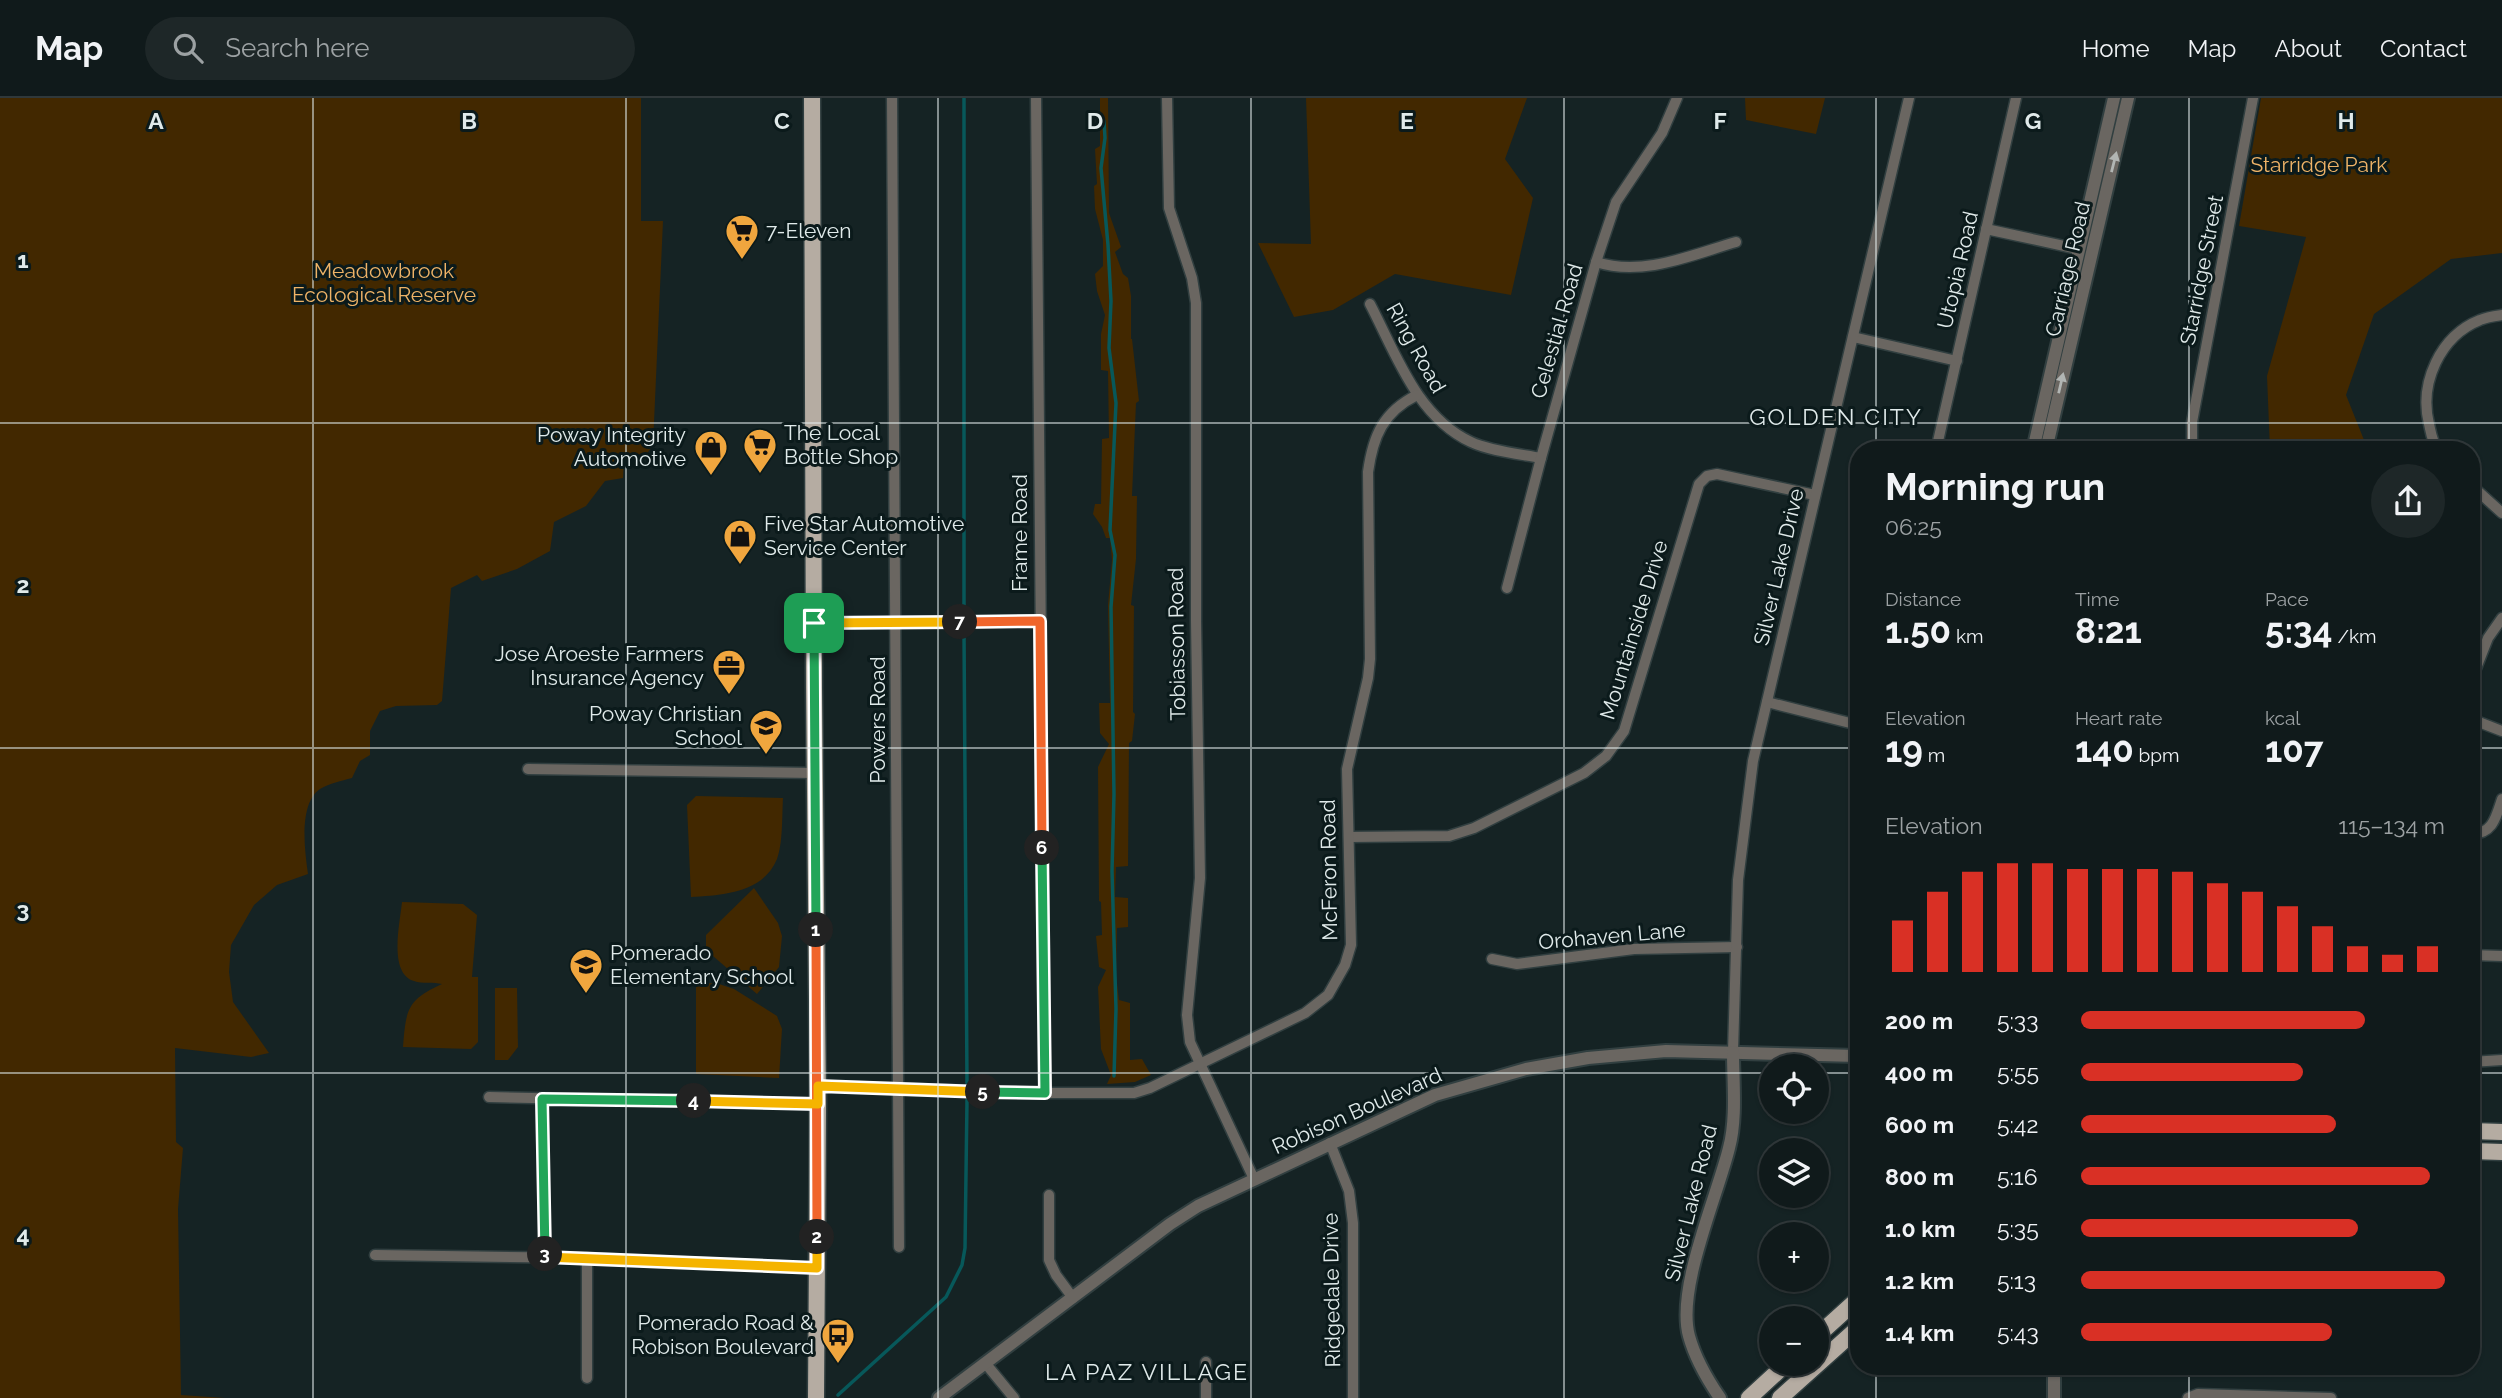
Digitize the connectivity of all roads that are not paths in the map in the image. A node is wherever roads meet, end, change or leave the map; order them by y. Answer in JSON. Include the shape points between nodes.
{"nodes":[{"id":1,"x":812,"y":98,"type":"edge"},
{"id":2,"x":892,"y":98,"type":"edge"},
{"id":3,"x":1036,"y":98,"type":"edge"},
{"id":4,"x":1167,"y":98,"type":"edge"},
{"id":5,"x":1677,"y":98,"type":"edge"},
{"id":6,"x":1909,"y":98,"type":"edge"},
{"id":7,"x":2016,"y":98,"type":"edge"},
{"id":8,"x":2114,"y":98,"type":"edge"},
{"id":9,"x":2128,"y":98,"type":"edge"},
{"id":10,"x":2253,"y":98,"type":"edge"},
{"id":11,"x":1986,"y":229,"type":"junction"},
{"id":12,"x":1735,"y":242,"type":"dead end"},
{"id":13,"x":2078,"y":249,"type":"junction"},
{"id":14,"x":2092,"y":253,"type":"junction"},
{"id":15,"x":1597,"y":261,"type":"junction"},
{"id":16,"x":1370,"y":304,"type":"dead end"},
{"id":17,"x":2502,"y":315,"type":"edge"},
{"id":18,"x":1853,"y":337,"type":"junction"},
{"id":19,"x":1957,"y":361,"type":"junction"},
{"id":20,"x":1417,"y":395,"type":"junction"},
{"id":21,"x":2046,"y":421,"type":"junction"},
{"id":22,"x":1938,"y":441,"type":"edge"},
{"id":23,"x":2037,"y":441,"type":"edge"},
{"id":24,"x":2046,"y":441,"type":"edge"},
{"id":25,"x":2192,"y":441,"type":"edge"},
{"id":26,"x":2433,"y":441,"type":"edge"},
{"id":27,"x":1541,"y":458,"type":"junction"},
{"id":28,"x":2480,"y":493,"type":"edge"},
{"id":29,"x":1815,"y":495,"type":"junction"},
{"id":30,"x":2502,"y":513,"type":"edge"},
{"id":31,"x":1507,"y":588,"type":"dead end"},
{"id":32,"x":2502,"y":618,"type":"edge"},
{"id":33,"x":1040,"y":621,"type":"junction"},
{"id":34,"x":896,"y":622,"type":"junction"},
{"id":35,"x":814,"y":623,"type":"junction"},
{"id":36,"x":2480,"y":658,"type":"edge"},
{"id":37,"x":1767,"y":702,"type":"junction"},
{"id":38,"x":1850,"y":722,"type":"edge"},
{"id":39,"x":2480,"y":722,"type":"edge"},
{"id":40,"x":2502,"y":731,"type":"edge"},
{"id":41,"x":528,"y":769,"type":"dead end"},
{"id":42,"x":814,"y":773,"type":"junction"},
{"id":43,"x":2502,"y":799,"type":"edge"},
{"id":44,"x":2480,"y":834,"type":"edge"},
{"id":45,"x":1349,"y":837,"type":"junction"},
{"id":46,"x":1737,"y":947,"type":"junction"},
{"id":47,"x":2480,"y":955,"type":"edge"},
{"id":48,"x":2502,"y":956,"type":"edge"},
{"id":49,"x":1492,"y":959,"type":"dead end"},
{"id":50,"x":1733,"y":1052,"type":"junction"},
{"id":51,"x":1850,"y":1056,"type":"edge"},
{"id":52,"x":2502,"y":1060,"type":"edge"},
{"id":53,"x":2480,"y":1061,"type":"edge"},
{"id":54,"x":1199,"y":1063,"type":"junction"},
{"id":55,"x":818,"y":1086,"type":"junction"},
{"id":56,"x":899,"y":1089,"type":"junction"},
{"id":57,"x":1045,"y":1093,"type":"junction"},
{"id":58,"x":489,"y":1097,"type":"dead end"},
{"id":59,"x":542,"y":1099,"type":"junction"},
{"id":60,"x":818,"y":1104,"type":"junction"},
{"id":61,"x":2480,"y":1131,"type":"edge"},
{"id":62,"x":2502,"y":1132,"type":"edge"},
{"id":63,"x":1330,"y":1143,"type":"junction"},
{"id":64,"x":2480,"y":1151,"type":"edge"},
{"id":65,"x":2502,"y":1152,"type":"edge"},
{"id":66,"x":1254,"y":1179,"type":"junction"},
{"id":67,"x":1049,"y":1195,"type":"dead end"},
{"id":68,"x":899,"y":1247,"type":"dead end"},
{"id":69,"x":374,"y":1255,"type":"dead end"},
{"id":70,"x":545,"y":1257,"type":"junction"},
{"id":71,"x":587,"y":1258,"type":"junction"},
{"id":72,"x":817,"y":1268,"type":"junction"},
{"id":73,"x":1073,"y":1298,"type":"junction"},
{"id":74,"x":1850,"y":1306,"type":"edge"},
{"id":75,"x":1829,"y":1325,"type":"edge"},
{"id":76,"x":1850,"y":1335,"type":"edge"},
{"id":77,"x":1206,"y":1362,"type":"dead end"},
{"id":78,"x":986,"y":1364,"type":"junction"},
{"id":79,"x":2054,"y":1375,"type":"edge"},
{"id":80,"x":1773,"y":1376,"type":"edge"},
{"id":81,"x":587,"y":1378,"type":"dead end"},
{"id":82,"x":2188,"y":1397,"type":"edge"},
{"id":83,"x":816,"y":1398,"type":"edge"},
{"id":84,"x":939,"y":1398,"type":"edge"},
{"id":85,"x":1014,"y":1398,"type":"edge"},
{"id":86,"x":1206,"y":1398,"type":"edge"},
{"id":87,"x":1353,"y":1398,"type":"edge"},
{"id":88,"x":1720,"y":1398,"type":"edge"},
{"id":89,"x":1749,"y":1398,"type":"edge"},
{"id":90,"x":1780,"y":1398,"type":"edge"},
{"id":91,"x":2054,"y":1398,"type":"edge"},
{"id":92,"x":2331,"y":1398,"type":"edge"}],
"edges":[{"from":1,"to":35,"type":"main road"},
{"from":2,"to":34,"type":"street","name":"Powers Road"},
{"from":3,"to":33,"type":"street","name":"Frame Road"},
{"from":4,"to":54,"type":"street","name":"Tobiasson Road","via":[[1169,208],[1196,303],[1200,878],[1187,1015],[1190,1042]]},
{"from":5,"to":15,"type":"street","name":"Celestial Road","via":[[1662,133],[1616,202]]},
{"from":6,"to":18,"type":"street","name":"Silver Lake Drive"},
{"from":7,"to":11,"type":"street","name":"Utopia Road"},
{"from":8,"to":13,"type":"street","name":"Carriage Road"},
{"from":14,"to":9,"type":"street","name":"Carriage Road","one_way":true},
{"from":10,"to":25,"type":"street","name":"Starridge Street"},
{"from":11,"to":13,"type":"street"},
{"from":11,"to":19,"type":"street","name":"Utopia Road"},
{"from":12,"to":15,"type":"street","via":[[1661,264],[1639,267]]},
{"from":13,"to":14,"type":"street"},
{"from":13,"to":21,"type":"street","name":"Carriage Road"},
{"from":21,"to":14,"type":"street","name":"Carriage Road","one_way":true},
{"from":15,"to":27,"type":"street","name":"Celestial Road"},
{"from":16,"to":20,"type":"street","name":"Ring Road"},
{"from":17,"to":26,"type":"street","via":[[2467,327],[2440,353],[2431,372],[2425,409]]},
{"from":18,"to":19,"type":"street"},
{"from":18,"to":29,"type":"street","name":"Silver Lake Drive"},
{"from":19,"to":22,"type":"street","name":"Utopia Road"},
{"from":20,"to":27,"type":"street","name":"Ring Road","via":[[1445,426],[1473,443]]},
{"from":20,"to":45,"type":"street","name":"McFeron Road","via":[[1400,403],[1382,424],[1369,461],[1370,659],[1349,757]]},
{"from":21,"to":23,"type":"street","name":"Carriage Road"},
{"from":21,"to":24,"type":"street","name":"Carriage Road"},
{"from":27,"to":31,"type":"street","name":"Celestial Road"},
{"from":28,"to":30,"type":"street"},
{"from":29,"to":37,"type":"street","name":"Silver Lake Drive"},
{"from":29,"to":45,"type":"street","name":"Mountainside Drive","via":[[1717,474],[1699,484],[1624,731],[1606,756],[1584,773],[1449,836]]},
{"from":32,"to":36,"type":"street"},
{"from":33,"to":34,"type":"street"},
{"from":33,"to":57,"type":"street","name":"Frame Road"},
{"from":34,"to":35,"type":"street"},
{"from":34,"to":56,"type":"street","name":"Powers Road"},
{"from":35,"to":42,"type":"main road"},
{"from":37,"to":38,"type":"street"},
{"from":37,"to":46,"type":"street","name":"Silver Lake Drive","via":[[1753,761],[1739,866]]},
{"from":39,"to":40,"type":"street"},
{"from":41,"to":42,"type":"street"},
{"from":42,"to":55,"type":"main road"},
{"from":43,"to":44,"type":"street","via":[[2496,820]]},
{"from":45,"to":54,"type":"street","name":"McFeron Road","via":[[1351,945],[1328,995],[1305,1013]]},
{"from":46,"to":49,"type":"street","name":"Orohaven Lane","via":[[1634,949],[1517,964]]},
{"from":46,"to":50,"type":"street","name":"Silver Lake Drive"},
{"from":47,"to":48,"type":"street"},
{"from":50,"to":51,"type":"street","name":"Robison Boulevard"},
{"from":50,"to":63,"type":"street","name":"Robison Boulevard","via":[[1665,1051],[1526,1069],[1435,1095]]},
{"from":50,"to":88,"type":"street","name":"Silver Lake Road","via":[[1731,1142],[1686,1307],[1695,1353]]},
{"from":52,"to":53,"type":"street"},
{"from":54,"to":57,"type":"street","name":"McFeron Road","via":[[1134,1093]]},
{"from":54,"to":66,"type":"street","name":"Tobiasson Road"},
{"from":55,"to":56,"type":"street","name":"McFeron Road"},
{"from":55,"to":60,"type":"main road"},
{"from":56,"to":57,"type":"street","name":"McFeron Road"},
{"from":56,"to":68,"type":"street","name":"Powers Road"},
{"from":58,"to":59,"type":"street"},
{"from":59,"to":60,"type":"street"},
{"from":59,"to":70,"type":"street"},
{"from":60,"to":72,"type":"main road"},
{"from":61,"to":62,"type":"main road"},
{"from":63,"to":66,"type":"street","name":"Robison Boulevard"},
{"from":63,"to":87,"type":"street","name":"Ridgedale Drive","via":[[1349,1191],[1353,1223]]},
{"from":64,"to":65,"type":"main road"},
{"from":66,"to":73,"type":"street","name":"Robison Boulevard","via":[[1170,1224]]},
{"from":67,"to":73,"type":"street","via":[[1049,1260]]},
{"from":69,"to":70,"type":"street"},
{"from":70,"to":71,"type":"street"},
{"from":71,"to":72,"type":"street"},
{"from":71,"to":81,"type":"street"},
{"from":72,"to":83,"type":"main road"},
{"from":73,"to":78,"type":"street","name":"Robison Boulevard"},
{"from":74,"to":75,"type":"main road"},
{"from":76,"to":90,"type":"main road"},
{"from":77,"to":86,"type":"street"},
{"from":78,"to":84,"type":"street","name":"Robison Boulevard"},
{"from":78,"to":85,"type":"street"},
{"from":79,"to":91,"type":"street"},
{"from":80,"to":89,"type":"main road"},
{"from":82,"to":92,"type":"street"}]}
